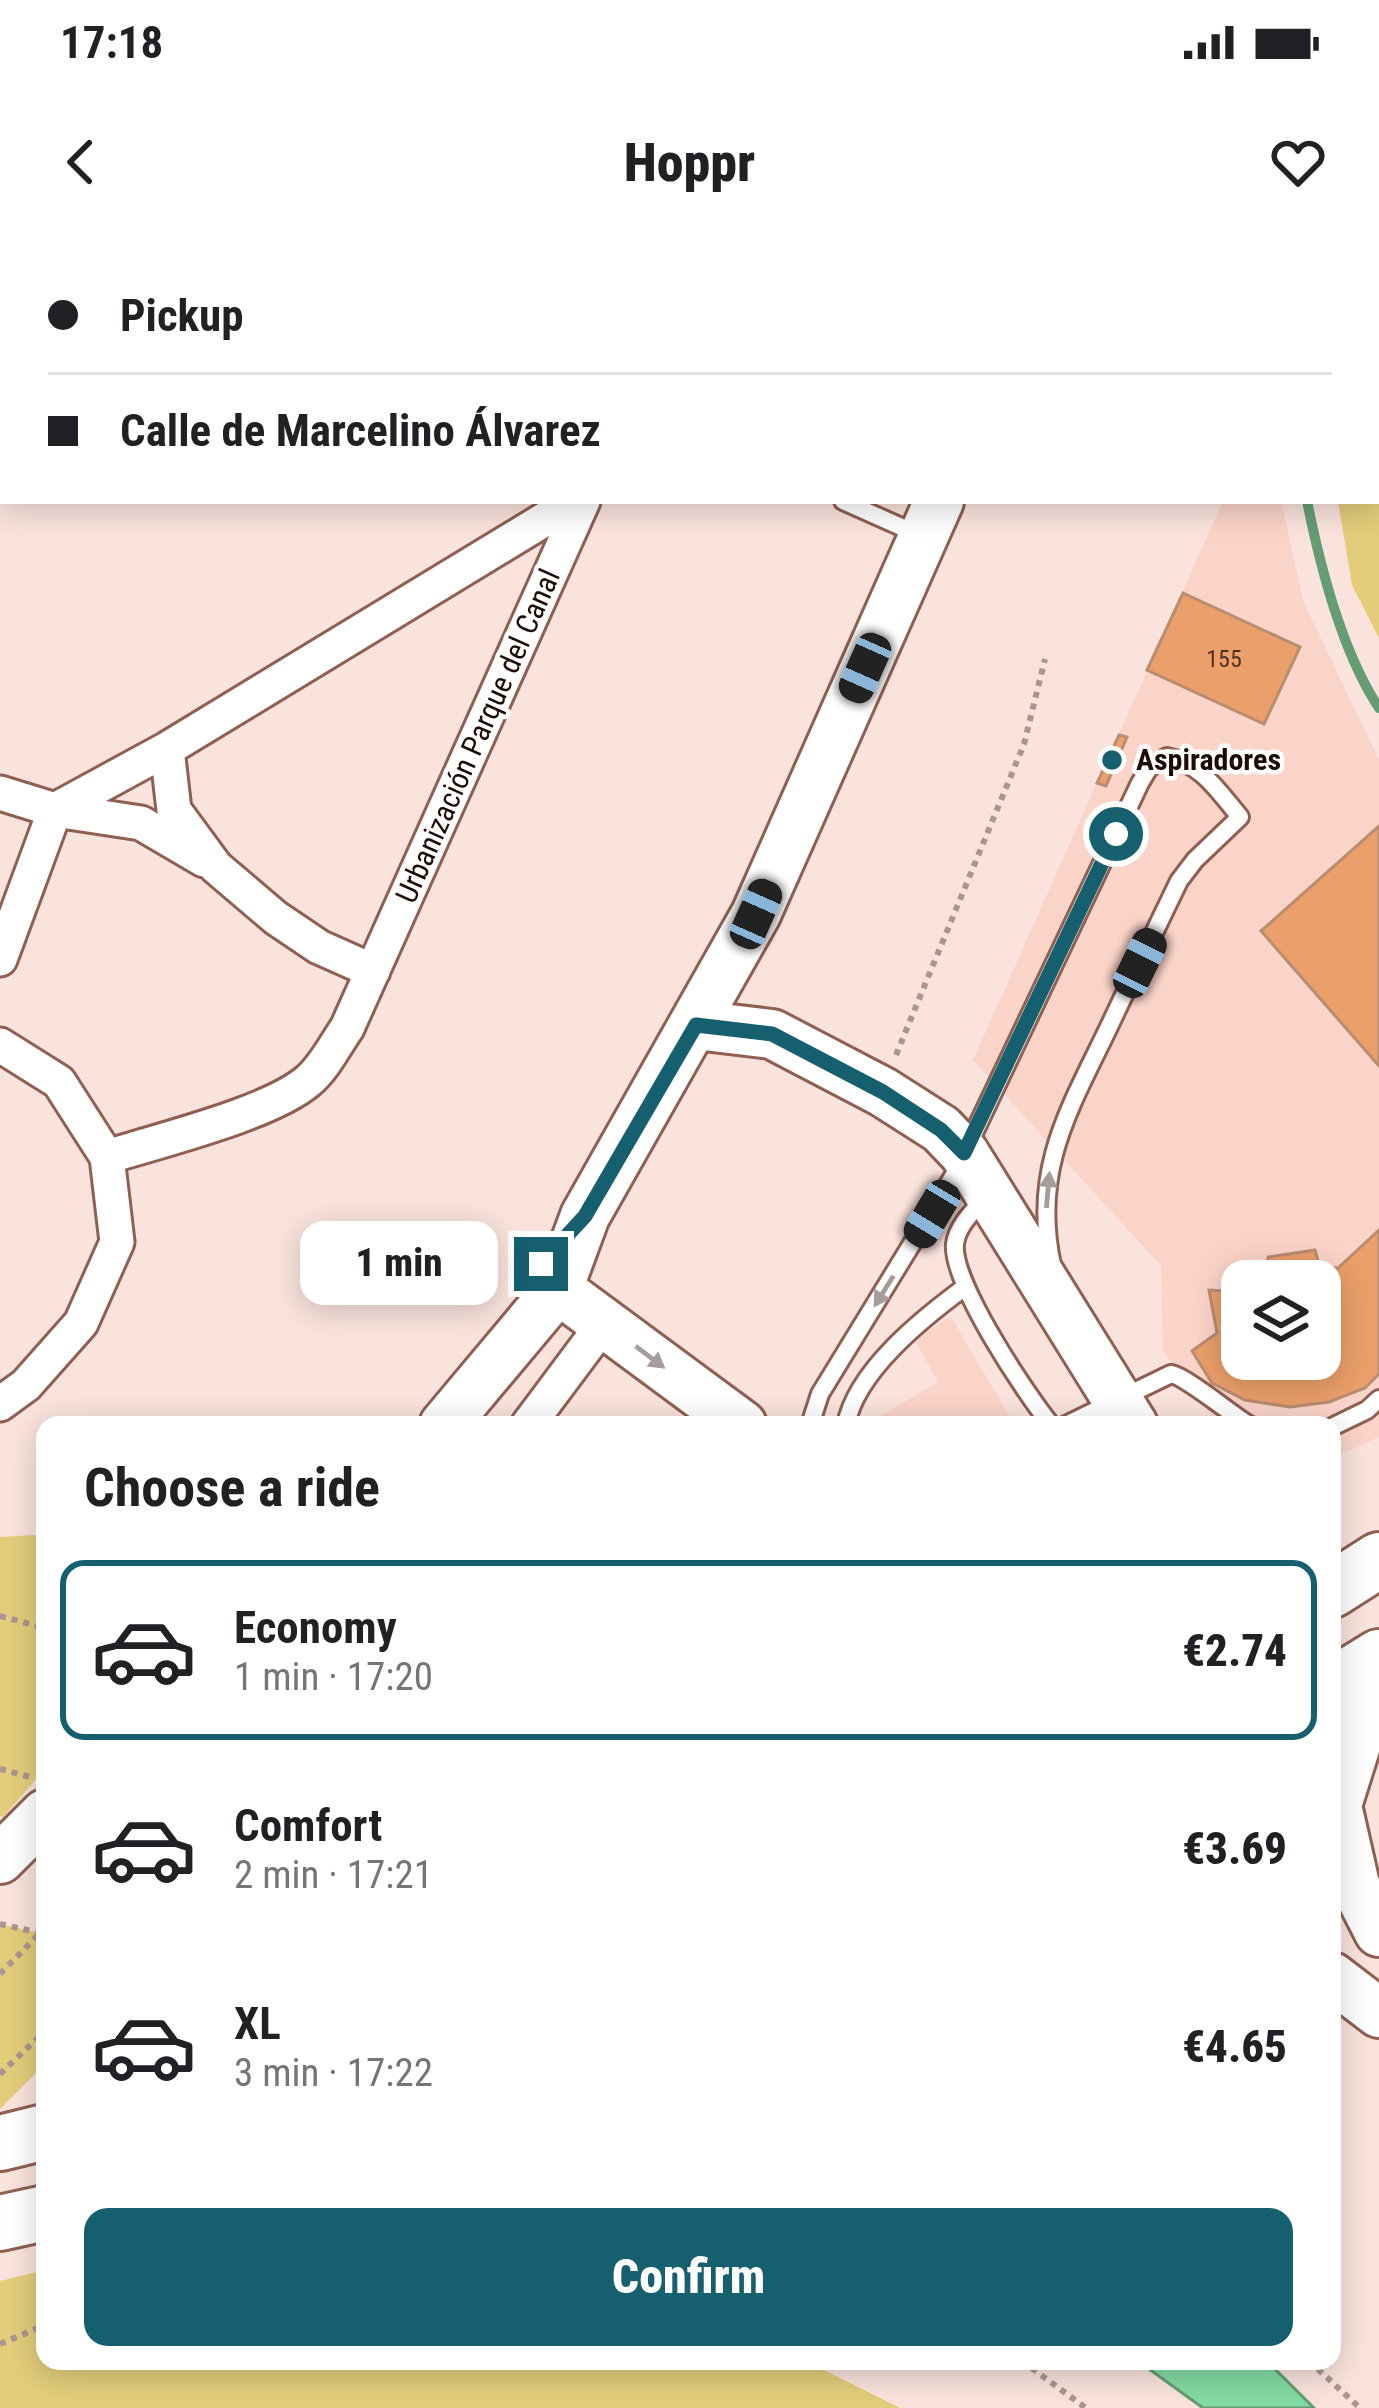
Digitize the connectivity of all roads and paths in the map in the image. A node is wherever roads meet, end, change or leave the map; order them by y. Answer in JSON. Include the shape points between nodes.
{"nodes":[{"id":1,"x":574,"y":504,"type":"edge"},
{"id":2,"x":578,"y":504,"type":"edge"},
{"id":3,"x":858,"y":504,"type":"edge"},
{"id":4,"x":932,"y":519,"type":"edge"},
{"id":5,"x":1045,"y":659,"type":"dead end"},
{"id":6,"x":167,"y":749,"type":"junction"},
{"id":7,"x":0,"y":793,"type":"edge"},
{"id":8,"x":55,"y":810,"type":"junction"},
{"id":9,"x":216,"y":867,"type":"junction"},
{"id":10,"x":0,"y":959,"type":"edge"},
{"id":11,"x":731,"y":962,"type":"junction"},
{"id":12,"x":373,"y":971,"type":"junction"},
{"id":13,"x":696,"y":1025,"type":"junction"},
{"id":14,"x":772,"y":1034,"type":"junction"},
{"id":15,"x":0,"y":1046,"type":"edge"},
{"id":16,"x":883,"y":1092,"type":"junction"},
{"id":17,"x":964,"y":1153,"type":"junction"},
{"id":18,"x":107,"y":1157,"type":"junction"},
{"id":19,"x":989,"y":1193,"type":"junction"},
{"id":20,"x":932,"y":1214,"type":"junction"},
{"id":21,"x":585,"y":1216,"type":"junction"},
{"id":22,"x":957,"y":1240,"type":"junction"},
{"id":23,"x":965,"y":1287,"type":"junction"},
{"id":24,"x":559,"y":1289,"type":"junction"},
{"id":25,"x":1062,"y":1305,"type":"junction"},
{"id":26,"x":593,"y":1337,"type":"dead end"},
{"id":27,"x":1379,"y":1399,"type":"edge"},
{"id":28,"x":0,"y":1405,"type":"edge"},
{"id":29,"x":1125,"y":1412,"type":"edge"},
{"id":30,"x":415,"y":1416,"type":"edge"},
{"id":31,"x":452,"y":1416,"type":"edge"},
{"id":32,"x":536,"y":1416,"type":"edge"},
{"id":33,"x":730,"y":1416,"type":"edge"},
{"id":34,"x":813,"y":1416,"type":"edge"},
{"id":35,"x":849,"y":1416,"type":"edge"},
{"id":36,"x":1044,"y":1416,"type":"edge"},
{"id":37,"x":1234,"y":1416,"type":"edge"},
{"id":38,"x":1341,"y":1423,"type":"edge"},
{"id":39,"x":1379,"y":1560,"type":"edge"},
{"id":40,"x":1341,"y":1584,"type":"edge"},
{"id":41,"x":0,"y":1616,"type":"edge"},
{"id":42,"x":36,"y":1626,"type":"edge"},
{"id":43,"x":1362,"y":1667,"type":"edge"},
{"id":44,"x":1341,"y":1778,"type":"edge"},
{"id":45,"x":36,"y":1823,"type":"edge"},
{"id":46,"x":1341,"y":1823,"type":"edge"},
{"id":47,"x":0,"y":1858,"type":"edge"},
{"id":48,"x":0,"y":1924,"type":"edge"},
{"id":49,"x":36,"y":1930,"type":"edge"},
{"id":50,"x":1379,"y":1932,"type":"edge"},
{"id":51,"x":36,"y":1940,"type":"edge"},
{"id":52,"x":0,"y":1974,"type":"edge"},
{"id":53,"x":1341,"y":1984,"type":"edge"},
{"id":54,"x":1379,"y":2013,"type":"edge"},
{"id":55,"x":36,"y":2040,"type":"edge"},
{"id":56,"x":0,"y":2074,"type":"edge"},
{"id":57,"x":36,"y":2134,"type":"edge"},
{"id":58,"x":0,"y":2143,"type":"edge"},
{"id":59,"x":36,"y":2215,"type":"edge"},
{"id":60,"x":0,"y":2223,"type":"edge"},
{"id":61,"x":36,"y":2329,"type":"edge"},
{"id":62,"x":0,"y":2344,"type":"edge"},
{"id":63,"x":1034,"y":2370,"type":"edge"},
{"id":64,"x":1319,"y":2370,"type":"edge"},
{"id":65,"x":1087,"y":2408,"type":"edge"},
{"id":66,"x":1360,"y":2408,"type":"edge"}],
"edges":[{"from":1,"to":6,"type":"street","name":"Urbanización Parque del Canal"},
{"from":2,"to":12,"type":"street","name":"Urbanización Parque del Canal"},
{"from":3,"to":4,"type":"lane"},
{"from":4,"to":11,"type":"street"},
{"from":5,"to":16,"type":"path","via":[[1024,744]]},
{"from":6,"to":8,"type":"street","name":"Urbanización Parque del Canal"},
{"from":6,"to":9,"type":"street","via":[[174,810]]},
{"from":7,"to":8,"type":"street"},
{"from":8,"to":9,"type":"street","via":[[142,823]]},
{"from":8,"to":10,"type":"street"},
{"from":9,"to":12,"type":"street","via":[[276,918]]},
{"from":11,"to":13,"type":"street"},
{"from":11,"to":14,"type":"street"},
{"from":12,"to":18,"type":"street","name":"Urbanización Parque del Canal","via":[[347,1028],[314,1077],[292,1093]]},
{"from":13,"to":14,"type":"street"},
{"from":13,"to":21,"type":"street"},
{"from":14,"to":16,"type":"street"},
{"from":15,"to":18,"type":"street","via":[[59,1082]]},
{"from":16,"to":17,"type":"street"},
{"from":17,"to":19,"type":"street"},
{"from":17,"to":20,"type":"lane"},
{"from":25,"to":17,"type":"lane","one_way":true,"via":[[1046,1219],[1058,1131],[1180,880],[1240,817],[1185,760],[1168,757],[1140,783]]},
{"from":18,"to":28,"type":"street","via":[[117,1242],[81,1323]]},
{"from":19,"to":22,"type":"lane"},
{"from":19,"to":25,"type":"street"},
{"from":20,"to":22,"type":"lane"},
{"from":20,"to":34,"type":"lane","one_way":true},
{"from":21,"to":24,"type":"street"},
{"from":21,"to":30,"type":"street"},
{"from":22,"to":23,"type":"lane"},
{"from":23,"to":35,"type":"lane","via":[[880,1364]]},
{"from":23,"to":36,"type":"lane"},
{"from":24,"to":31,"type":"street"},
{"from":24,"to":33,"type":"street","one_way":true},
{"from":25,"to":29,"type":"street"},
{"from":26,"to":32,"type":"street"},
{"from":27,"to":38,"type":"lane"},
{"from":29,"to":37,"type":"lane","via":[[1160,1377],[1181,1376]]},
{"from":39,"to":40,"type":"main road"},
{"from":41,"to":42,"type":"path"},
{"from":43,"to":44,"type":"street","via":[[1360,1729]]},
{"from":45,"to":47,"type":"street"},
{"from":46,"to":50,"type":"street","via":[[1354,1885]]},
{"from":48,"to":49,"type":"path"},
{"from":51,"to":52,"type":"path","bridge":true},
{"from":53,"to":54,"type":"street"},
{"from":55,"to":56,"type":"path"},
{"from":57,"to":58,"type":"main road"},
{"from":59,"to":60,"type":"main road"},
{"from":61,"to":62,"type":"path"},
{"from":63,"to":65,"type":"path"},
{"from":64,"to":66,"type":"path"}]}
